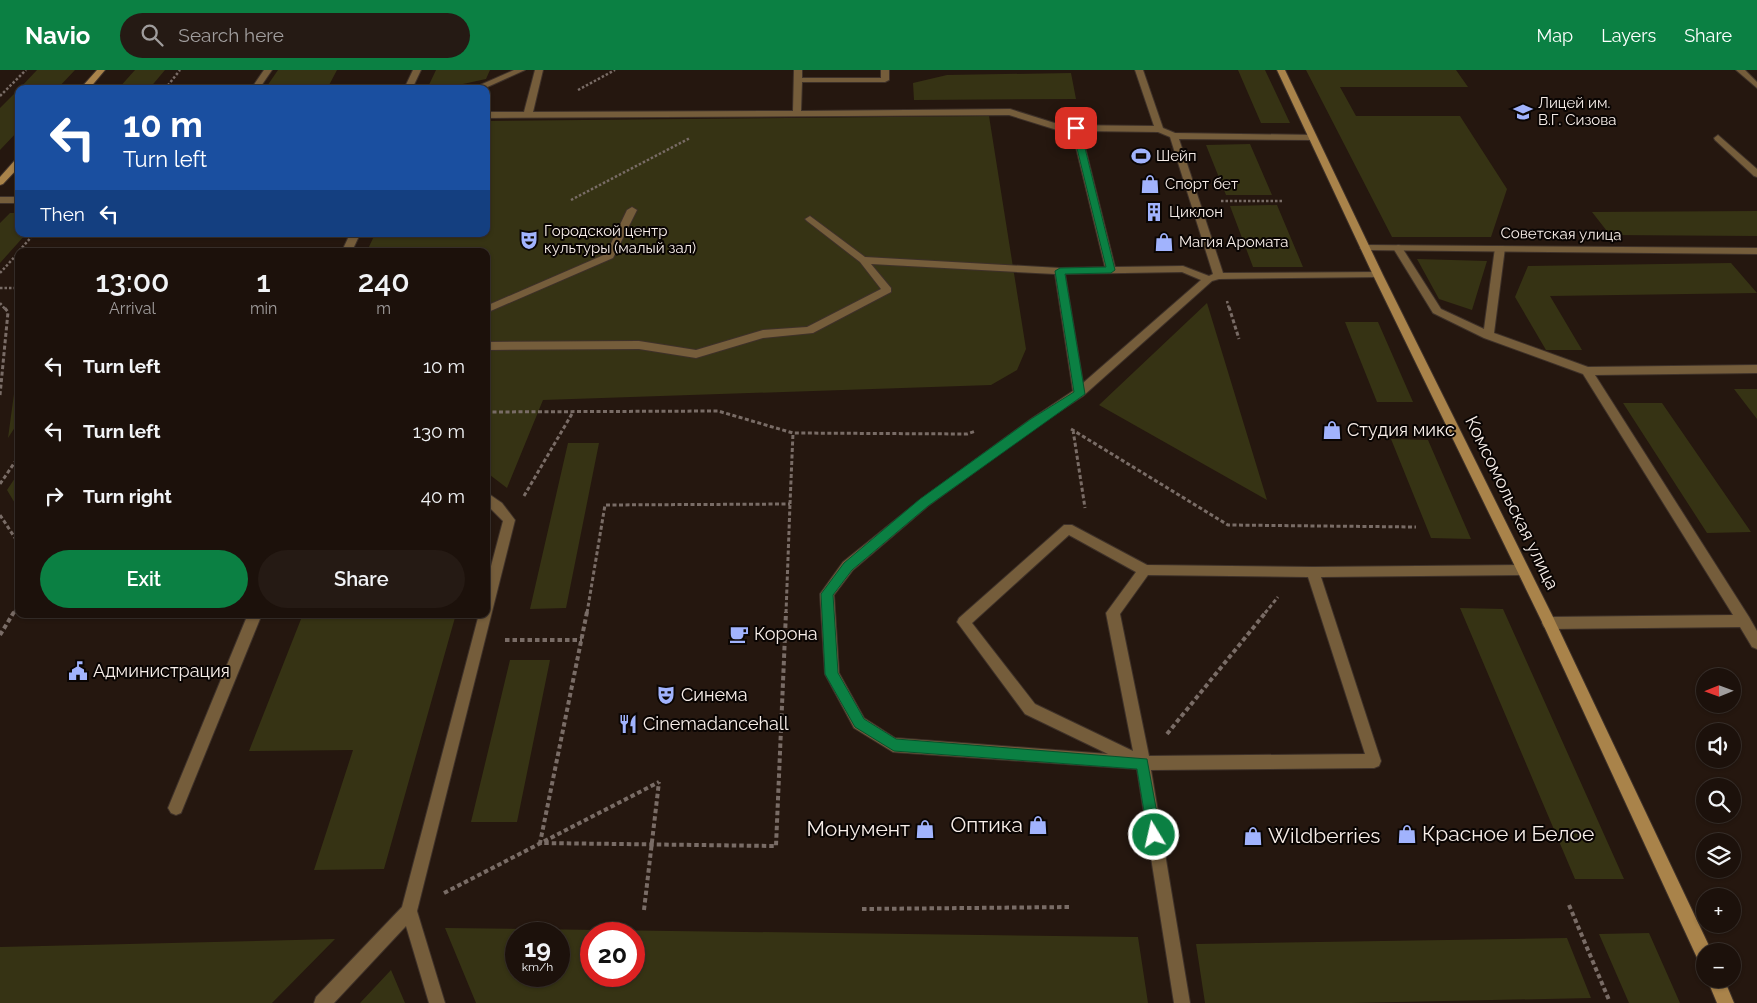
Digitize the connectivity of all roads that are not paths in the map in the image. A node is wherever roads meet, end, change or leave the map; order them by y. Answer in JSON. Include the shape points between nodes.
{"nodes":[{"id":1,"x":101,"y":70,"type":"edge"},
{"id":2,"x":268,"y":70,"type":"edge"},
{"id":3,"x":417,"y":70,"type":"edge"},
{"id":4,"x":521,"y":70,"type":"edge"},
{"id":5,"x":538,"y":70,"type":"edge"},
{"id":6,"x":798,"y":70,"type":"edge"},
{"id":7,"x":886,"y":70,"type":"edge"},
{"id":8,"x":1139,"y":70,"type":"edge"},
{"id":9,"x":1281,"y":70,"type":"edge"},
{"id":10,"x":1740,"y":70,"type":"edge"},
{"id":11,"x":797,"y":80,"type":"junction"},
{"id":12,"x":88,"y":85,"type":"edge"},
{"id":13,"x":258,"y":85,"type":"edge"},
{"id":14,"x":410,"y":85,"type":"edge"},
{"id":15,"x":485,"y":85,"type":"edge"},
{"id":16,"x":1757,"y":86,"type":"edge"},
{"id":17,"x":796,"y":112,"type":"junction"},
{"id":18,"x":490,"y":115,"type":"edge"},
{"id":19,"x":528,"y":115,"type":"junction"},
{"id":20,"x":1076,"y":128,"type":"junction"},
{"id":21,"x":1159,"y":129,"type":"junction"},
{"id":22,"x":1174,"y":136,"type":"junction"},
{"id":23,"x":1313,"y":137,"type":"junction"},
{"id":24,"x":1718,"y":138,"type":"dead end"},
{"id":25,"x":15,"y":166,"type":"edge"},
{"id":26,"x":1755,"y":170,"type":"edge"},
{"id":27,"x":0,"y":182,"type":"edge"},
{"id":28,"x":0,"y":200,"type":"edge"},
{"id":29,"x":15,"y":200,"type":"edge"},
{"id":30,"x":632,"y":210,"type":"dead end"},
{"id":31,"x":810,"y":219,"type":"dead end"},
{"id":32,"x":1365,"y":248,"type":"junction"},
{"id":33,"x":1398,"y":248,"type":"junction"},
{"id":34,"x":1500,"y":248,"type":"junction"},
{"id":35,"x":1756,"y":252,"type":"edge"},
{"id":36,"x":863,"y":260,"type":"junction"},
{"id":37,"x":1111,"y":270,"type":"junction"},
{"id":38,"x":1060,"y":271,"type":"junction"},
{"id":39,"x":1378,"y":275,"type":"junction"},
{"id":40,"x":1219,"y":276,"type":"junction"},
{"id":41,"x":1208,"y":279,"type":"junction"},
{"id":42,"x":490,"y":308,"type":"edge"},
{"id":43,"x":1488,"y":335,"type":"junction"},
{"id":44,"x":490,"y":346,"type":"edge"},
{"id":45,"x":1757,"y":369,"type":"edge"},
{"id":46,"x":1587,"y":371,"type":"junction"},
{"id":47,"x":1080,"y":394,"type":"junction"},
{"id":48,"x":490,"y":501,"type":"edge"},
{"id":49,"x":1145,"y":570,"type":"junction"},
{"id":50,"x":1522,"y":570,"type":"junction"},
{"id":51,"x":1314,"y":572,"type":"junction"},
{"id":52,"x":490,"y":597,"type":"edge"},
{"id":53,"x":253,"y":618,"type":"edge"},
{"id":54,"x":485,"y":618,"type":"edge"},
{"id":55,"x":1744,"y":621,"type":"junction"},
{"id":56,"x":1549,"y":623,"type":"junction"},
{"id":57,"x":1757,"y":643,"type":"edge"},
{"id":58,"x":1142,"y":763,"type":"junction"},
{"id":59,"x":176,"y":808,"type":"dead end"},
{"id":60,"x":408,"y":911,"type":"junction"},
{"id":61,"x":1699,"y":943,"type":"edge"},
{"id":62,"x":1719,"y":988,"type":"edge"},
{"id":63,"x":322,"y":1003,"type":"edge"},
{"id":64,"x":437,"y":1003,"type":"edge"},
{"id":65,"x":1182,"y":1003,"type":"edge"},
{"id":66,"x":1726,"y":1003,"type":"edge"}],
"edges":[{"from":1,"to":12,"type":"street"},
{"from":2,"to":13,"type":"street"},
{"from":3,"to":14,"type":"street"},
{"from":4,"to":15,"type":"street"},
{"from":5,"to":19,"type":"street"},
{"from":6,"to":11,"type":"street"},
{"from":7,"to":11,"type":"street","via":[[885,80]]},
{"from":8,"to":21,"type":"street"},
{"from":9,"to":23,"type":"street","name":"Комсомольская улица"},
{"from":10,"to":16,"type":"street"},
{"from":11,"to":17,"type":"street"},
{"from":17,"to":19,"type":"street"},
{"from":17,"to":20,"type":"street","via":[[1010,112],[1060,128]]},
{"from":18,"to":19,"type":"street"},
{"from":20,"to":21,"type":"street"},
{"from":20,"to":37,"type":"street"},
{"from":21,"to":22,"type":"street"},
{"from":22,"to":23,"type":"street"},
{"from":22,"to":40,"type":"street"},
{"from":23,"to":32,"type":"street","name":"Комсомольская улица"},
{"from":24,"to":26,"type":"street"},
{"from":25,"to":27,"type":"street"},
{"from":28,"to":29,"type":"street"},
{"from":30,"to":42,"type":"street","via":[[610,256]]},
{"from":31,"to":36,"type":"street"},
{"from":32,"to":33,"type":"street","name":"Советская улица"},
{"from":32,"to":39,"type":"street","name":"Комсомольская улица"},
{"from":33,"to":34,"type":"street","name":"Советская улица"},
{"from":33,"to":43,"type":"street","via":[[1437,311]]},
{"from":34,"to":35,"type":"street","name":"Советская улица"},
{"from":34,"to":43,"type":"street"},
{"from":36,"to":38,"type":"street"},
{"from":36,"to":44,"type":"street","via":[[887,290],[809,330],[763,334],[696,354],[639,345]]},
{"from":37,"to":38,"type":"street"},
{"from":37,"to":41,"type":"street","via":[[1183,268]]},
{"from":38,"to":47,"type":"street"},
{"from":39,"to":40,"type":"street"},
{"from":39,"to":50,"type":"street","name":"Комсомольская улица"},
{"from":40,"to":41,"type":"street"},
{"from":41,"to":47,"type":"street"},
{"from":43,"to":46,"type":"street"},
{"from":45,"to":46,"type":"street"},
{"from":46,"to":55,"type":"street"},
{"from":47,"to":58,"type":"street","via":[[924,502],[848,566],[827,594],[832,674],[859,723],[894,745]]},
{"from":48,"to":52,"type":"street","via":[[509,520]]},
{"from":49,"to":51,"type":"street"},
{"from":49,"to":58,"type":"street","via":[[1113,612]]},
{"from":49,"to":58,"type":"street","via":[[1068,529],[964,622],[1030,709]]},
{"from":50,"to":51,"type":"street"},
{"from":50,"to":56,"type":"street","name":"Комсомольская улица"},
{"from":51,"to":58,"type":"street","via":[[1374,761]]},
{"from":53,"to":59,"type":"street"},
{"from":54,"to":60,"type":"street"},
{"from":55,"to":56,"type":"street"},
{"from":55,"to":57,"type":"street"},
{"from":56,"to":61,"type":"street","name":"Комсомольская улица"},
{"from":58,"to":65,"type":"street"},
{"from":60,"to":63,"type":"street"},
{"from":60,"to":64,"type":"street"},
{"from":62,"to":66,"type":"street"}]}
